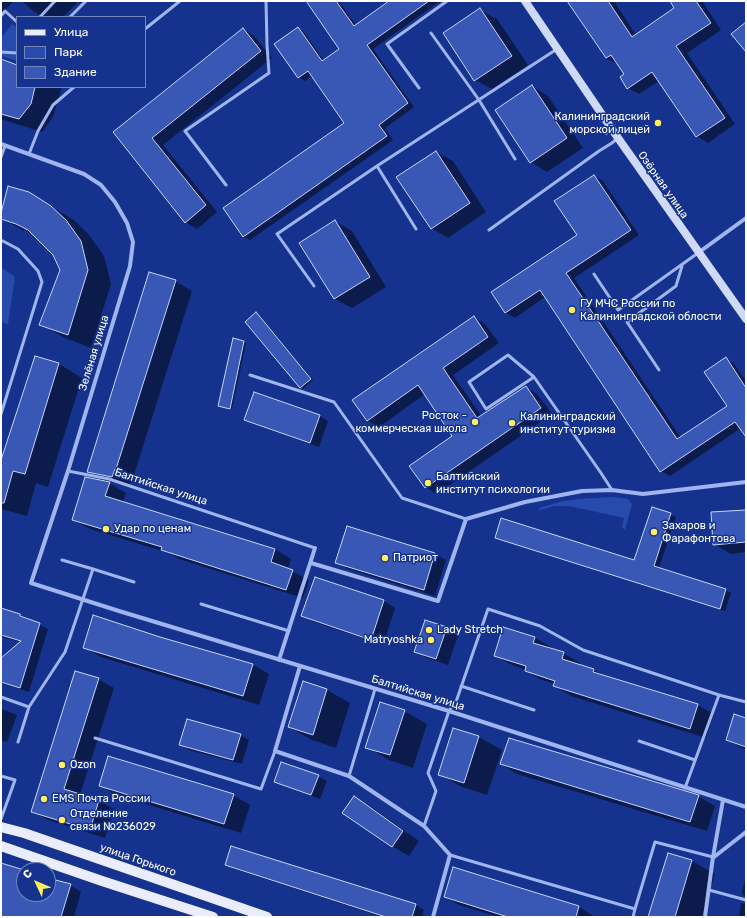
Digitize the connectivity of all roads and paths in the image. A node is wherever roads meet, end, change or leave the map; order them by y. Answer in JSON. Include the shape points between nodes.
{"nodes":[{"id":1,"x":55,"y":1,"type":"edge"},
{"id":2,"x":86,"y":1,"type":"edge"},
{"id":3,"x":180,"y":1,"type":"edge"},
{"id":4,"x":266,"y":1,"type":"edge"},
{"id":5,"x":447,"y":1,"type":"edge"},
{"id":6,"x":525,"y":1,"type":"edge"},
{"id":7,"x":1,"y":16,"type":"edge"},
{"id":8,"x":41,"y":16,"type":"edge"},
{"id":9,"x":71,"y":16,"type":"edge"},
{"id":10,"x":16,"y":21,"type":"edge"},
{"id":11,"x":146,"y":28,"type":"edge"},
{"id":12,"x":431,"y":33,"type":"dead end"},
{"id":13,"x":558,"y":49,"type":"junction"},
{"id":14,"x":1,"y":52,"type":"edge"},
{"id":15,"x":16,"y":53,"type":"edge"},
{"id":16,"x":73,"y":88,"type":"edge"},
{"id":17,"x":419,"y":88,"type":"dead end"},
{"id":18,"x":479,"y":100,"type":"junction"},
{"id":19,"x":618,"y":138,"type":"junction"},
{"id":20,"x":3,"y":145,"type":"edge"},
{"id":21,"x":29,"y":154,"type":"junction"},
{"id":22,"x":1,"y":157,"type":"edge"},
{"id":23,"x":515,"y":159,"type":"dead end"},
{"id":24,"x":378,"y":166,"type":"junction"},
{"id":25,"x":226,"y":186,"type":"dead end"},
{"id":26,"x":746,"y":218,"type":"edge"},
{"id":27,"x":416,"y":229,"type":"dead end"},
{"id":28,"x":489,"y":230,"type":"dead end"},
{"id":29,"x":1,"y":240,"type":"edge"},
{"id":30,"x":698,"y":253,"type":"junction"},
{"id":31,"x":682,"y":266,"type":"junction"},
{"id":32,"x":594,"y":274,"type":"dead end"},
{"id":33,"x":314,"y":286,"type":"dead end"},
{"id":34,"x":746,"y":320,"type":"edge"},
{"id":35,"x":660,"y":370,"type":"dead end"},
{"id":36,"x":250,"y":375,"type":"dead end"},
{"id":37,"x":534,"y":377,"type":"junction"},
{"id":38,"x":1,"y":414,"type":"edge"},
{"id":39,"x":68,"y":471,"type":"junction"},
{"id":40,"x":746,"y":482,"type":"edge"},
{"id":41,"x":612,"y":490,"type":"junction"},
{"id":42,"x":466,"y":519,"type":"junction"},
{"id":43,"x":315,"y":548,"type":"joint"},
{"id":44,"x":62,"y":560,"type":"dead end"},
{"id":45,"x":311,"y":563,"type":"junction"},
{"id":46,"x":93,"y":569,"type":"junction"},
{"id":47,"x":134,"y":582,"type":"dead end"},
{"id":48,"x":83,"y":600,"type":"junction"},
{"id":49,"x":201,"y":604,"type":"dead end"},
{"id":50,"x":289,"y":631,"type":"junction"},
{"id":51,"x":279,"y":660,"type":"junction"},
{"id":52,"x":300,"y":666,"type":"junction"},
{"id":53,"x":461,"y":686,"type":"junction"},
{"id":54,"x":375,"y":689,"type":"junction"},
{"id":55,"x":719,"y":695,"type":"junction"},
{"id":56,"x":1,"y":697,"type":"edge"},
{"id":57,"x":746,"y":702,"type":"edge"},
{"id":58,"x":29,"y":707,"type":"junction"},
{"id":59,"x":534,"y":710,"type":"dead end"},
{"id":60,"x":449,"y":711,"type":"junction"},
{"id":61,"x":95,"y":738,"type":"dead end"},
{"id":62,"x":639,"y":741,"type":"dead end"},
{"id":63,"x":18,"y":742,"type":"dead end"},
{"id":64,"x":274,"y":751,"type":"junction"},
{"id":65,"x":695,"y":760,"type":"junction"},
{"id":66,"x":1,"y":776,"type":"edge"},
{"id":67,"x":349,"y":776,"type":"junction"},
{"id":68,"x":685,"y":788,"type":"junction"},
{"id":69,"x":723,"y":800,"type":"junction"},
{"id":70,"x":746,"y":807,"type":"edge"},
{"id":71,"x":1,"y":819,"type":"edge"},
{"id":72,"x":1,"y":826,"type":"edge"},
{"id":73,"x":424,"y":826,"type":"junction"},
{"id":74,"x":746,"y":832,"type":"edge"},
{"id":75,"x":1,"y":846,"type":"edge"},
{"id":76,"x":450,"y":855,"type":"junction"},
{"id":77,"x":713,"y":857,"type":"junction"},
{"id":78,"x":709,"y":890,"type":"junction"},
{"id":79,"x":746,"y":900,"type":"edge"},
{"id":80,"x":635,"y":909,"type":"junction"},
{"id":81,"x":213,"y":917,"type":"edge"},
{"id":82,"x":267,"y":917,"type":"edge"},
{"id":83,"x":433,"y":917,"type":"edge"},
{"id":84,"x":633,"y":917,"type":"edge"},
{"id":85,"x":705,"y":917,"type":"edge"}],
"edges":[{"from":1,"to":8,"type":"lane"},
{"from":2,"to":9,"type":"lane"},
{"from":3,"to":11,"type":"lane"},
{"from":4,"to":25,"type":"lane","via":[[269,73],[185,131]]},
{"from":5,"to":17,"type":"lane","via":[[387,44]]},
{"from":6,"to":13,"type":"street","name":"Озёрная улица"},
{"from":7,"to":10,"type":"lane","via":[[5,11]]},
{"from":12,"to":18,"type":"lane"},
{"from":13,"to":18,"type":"lane"},
{"from":13,"to":19,"type":"street","name":"Озёрная улица"},
{"from":14,"to":15,"type":"lane"},
{"from":16,"to":21,"type":"lane","via":[[53,105],[38,131]]},
{"from":18,"to":23,"type":"lane"},
{"from":18,"to":24,"type":"lane"},
{"from":19,"to":28,"type":"lane"},
{"from":19,"to":30,"type":"street","name":"Озёрная улица"},
{"from":20,"to":21,"type":"street","name":"Зелёная улица"},
{"from":20,"to":22,"type":"lane"},
{"from":21,"to":39,"type":"street","name":"Зелёная улица","via":[[84,174],[101,185],[127,223],[133,242],[130,266]]},
{"from":24,"to":27,"type":"lane"},
{"from":24,"to":33,"type":"lane","via":[[276,234]]},
{"from":26,"to":30,"type":"street"},
{"from":29,"to":38,"type":"lane","via":[[18,249],[38,271],[42,282]]},
{"from":30,"to":31,"type":"lane"},
{"from":30,"to":34,"type":"street","name":"Озёрная улица"},
{"from":31,"to":32,"type":"lane","via":[[618,310]]},
{"from":31,"to":35,"type":"lane","via":[[676,286],[627,322]]},
{"from":36,"to":42,"type":"lane","via":[[334,402],[402,498]]},
{"from":37,"to":37,"type":"lane","via":[[508,355],[469,382],[486,409]]},
{"from":37,"to":41,"type":"lane"},
{"from":39,"to":43,"type":"lane","name":"Балтийская улица","via":[[109,479]]},
{"from":39,"to":48,"type":"street","name":"Зелёная улица","via":[[31,584]]},
{"from":40,"to":41,"type":"street","via":[[643,494]]},
{"from":41,"to":42,"type":"street","via":[[582,491],[553,496]]},
{"from":42,"to":45,"type":"street","via":[[438,601]]},
{"from":43,"to":45,"type":"street"},
{"from":44,"to":46,"type":"lane"},
{"from":45,"to":50,"type":"street"},
{"from":46,"to":47,"type":"lane"},
{"from":46,"to":48,"type":"lane"},
{"from":48,"to":51,"type":"street","name":"Балтийская улица"},
{"from":48,"to":58,"type":"lane","via":[[65,652]]},
{"from":49,"to":50,"type":"lane"},
{"from":50,"to":51,"type":"street"},
{"from":51,"to":52,"type":"street","name":"Балтийская улица"},
{"from":52,"to":54,"type":"street","name":"Балтийская улица"},
{"from":52,"to":64,"type":"street"},
{"from":53,"to":55,"type":"lane","via":[[488,609],[540,626],[583,650]]},
{"from":53,"to":59,"type":"lane"},
{"from":53,"to":60,"type":"lane","via":[[457,699]]},
{"from":54,"to":60,"type":"street","name":"Балтийская улица"},
{"from":54,"to":67,"type":"lane"},
{"from":55,"to":57,"type":"lane"},
{"from":55,"to":65,"type":"lane"},
{"from":56,"to":58,"type":"lane"},
{"from":58,"to":63,"type":"lane"},
{"from":60,"to":68,"type":"street","name":"Балтийская улица"},
{"from":60,"to":73,"type":"lane","via":[[428,773],[436,791]]},
{"from":61,"to":64,"type":"lane","via":[[261,789]]},
{"from":62,"to":65,"type":"lane"},
{"from":64,"to":67,"type":"street"},
{"from":65,"to":68,"type":"lane"},
{"from":66,"to":71,"type":"lane","via":[[15,780]]},
{"from":67,"to":73,"type":"street"},
{"from":68,"to":69,"type":"street","name":"Балтийская улица"},
{"from":69,"to":70,"type":"street","name":"Балтийская улица"},
{"from":69,"to":77,"type":"street"},
{"from":72,"to":82,"type":"main road","name":"улица Горького"},
{"from":73,"to":76,"type":"street"},
{"from":74,"to":77,"type":"street"},
{"from":75,"to":81,"type":"main road"},
{"from":76,"to":80,"type":"lane"},
{"from":76,"to":83,"type":"street"},
{"from":77,"to":78,"type":"street"},
{"from":77,"to":80,"type":"lane","via":[[655,842]]},
{"from":78,"to":79,"type":"lane"},
{"from":78,"to":85,"type":"street"},
{"from":80,"to":84,"type":"lane"}]}
